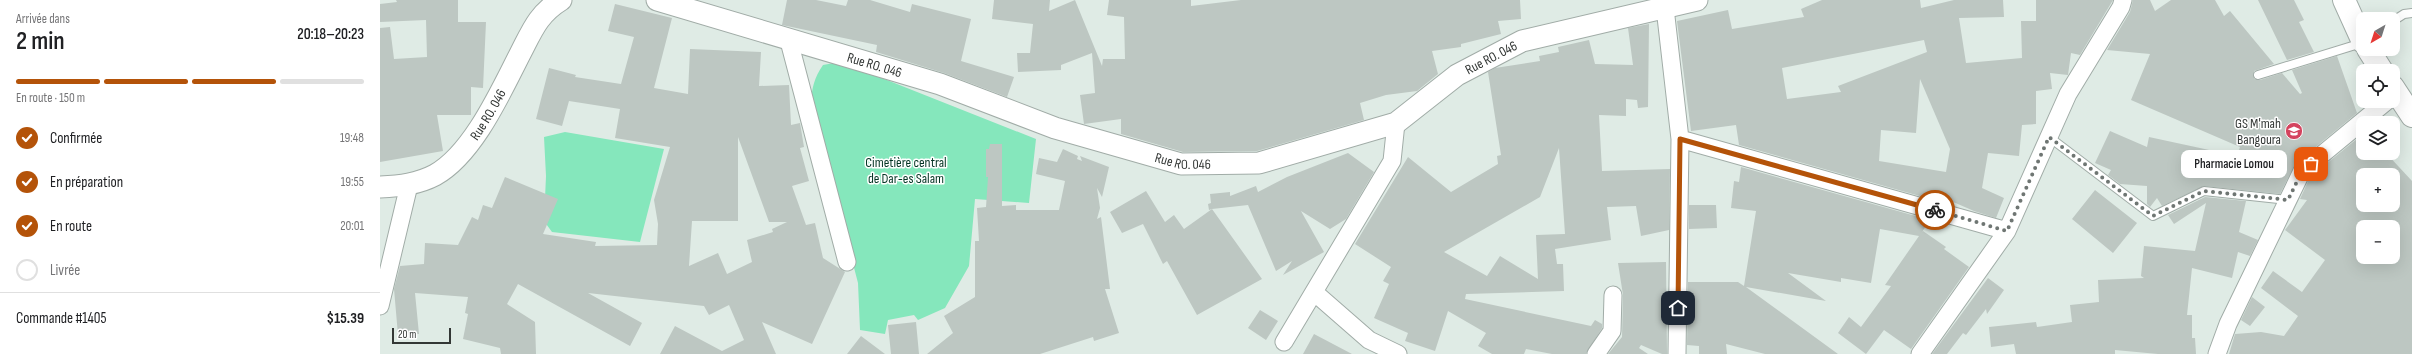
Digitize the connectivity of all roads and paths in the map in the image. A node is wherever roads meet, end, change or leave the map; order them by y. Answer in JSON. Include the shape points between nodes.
{"nodes":[{"id":1,"x":561,"y":0,"type":"edge"},
{"id":2,"x":657,"y":0,"type":"edge"},
{"id":3,"x":1697,"y":0,"type":"edge"},
{"id":4,"x":2123,"y":0,"type":"edge"},
{"id":5,"x":2344,"y":0,"type":"edge"},
{"id":6,"x":1665,"y":8,"type":"junction"},
{"id":7,"x":2412,"y":13,"type":"edge"},
{"id":8,"x":2400,"y":17,"type":"edge"},
{"id":9,"x":2356,"y":27,"type":"edge"},
{"id":10,"x":789,"y":41,"type":"junction"},
{"id":11,"x":2356,"y":44,"type":"edge"},
{"id":12,"x":2258,"y":75,"type":"dead end"},
{"id":13,"x":2400,"y":102,"type":"edge"},
{"id":14,"x":2376,"y":108,"type":"edge"},
{"id":15,"x":2412,"y":116,"type":"edge"},
{"id":16,"x":1396,"y":123,"type":"junction"},
{"id":17,"x":2049,"y":137,"type":"junction"},
{"id":18,"x":1680,"y":139,"type":"junction"},
{"id":19,"x":409,"y":185,"type":"junction"},
{"id":20,"x":380,"y":188,"type":"edge"},
{"id":21,"x":2288,"y":200,"type":"junction"},
{"id":22,"x":2007,"y":231,"type":"junction"},
{"id":23,"x":847,"y":262,"type":"dead end"},
{"id":24,"x":1314,"y":292,"type":"junction"},
{"id":25,"x":1613,"y":295,"type":"dead end"},
{"id":26,"x":380,"y":306,"type":"edge"},
{"id":27,"x":1284,"y":342,"type":"dead end"},
{"id":28,"x":1398,"y":354,"type":"edge"},
{"id":29,"x":1596,"y":354,"type":"edge"},
{"id":30,"x":1677,"y":354,"type":"edge"},
{"id":31,"x":1920,"y":354,"type":"edge"},
{"id":32,"x":2217,"y":354,"type":"edge"}],
"edges":[{"from":1,"to":19,"type":"street","name":"Rue RO. 046","via":[[546,9],[536,24],[486,121],[459,154],[436,174]]},
{"from":2,"to":10,"type":"street","name":"Rue RO. 046"},
{"from":3,"to":6,"type":"street","name":"Rue RO. 046"},
{"from":4,"to":17,"type":"street","via":[[2068,94]]},
{"from":5,"to":9,"type":"main road"},
{"from":6,"to":16,"type":"street","name":"Rue RO. 046","via":[[1522,41],[1457,76]]},
{"from":6,"to":18,"type":"street"},
{"from":7,"to":8,"type":"lane"},
{"from":10,"to":16,"type":"street","name":"Rue RO. 046","via":[[940,84],[1055,128],[1181,164],[1259,163]]},
{"from":10,"to":23,"type":"street"},
{"from":11,"to":12,"type":"lane"},
{"from":13,"to":15,"type":"main road"},
{"from":14,"to":21,"type":"street","via":[[2302,171]]},
{"from":16,"to":24,"type":"street","via":[[1392,161]]},
{"from":17,"to":21,"type":"lane","via":[[2153,216],[2204,191]]},
{"from":17,"to":22,"type":"street"},
{"from":18,"to":22,"type":"street"},
{"from":18,"to":30,"type":"street"},
{"from":19,"to":20,"type":"street","name":"Rue RO. 046"},
{"from":19,"to":26,"type":"street"},
{"from":21,"to":32,"type":"street","via":[[2228,324]]},
{"from":22,"to":31,"type":"street"},
{"from":24,"to":27,"type":"street"},
{"from":24,"to":28,"type":"street","via":[[1369,340]]},
{"from":25,"to":29,"type":"street","via":[[1612,331]]}]}
